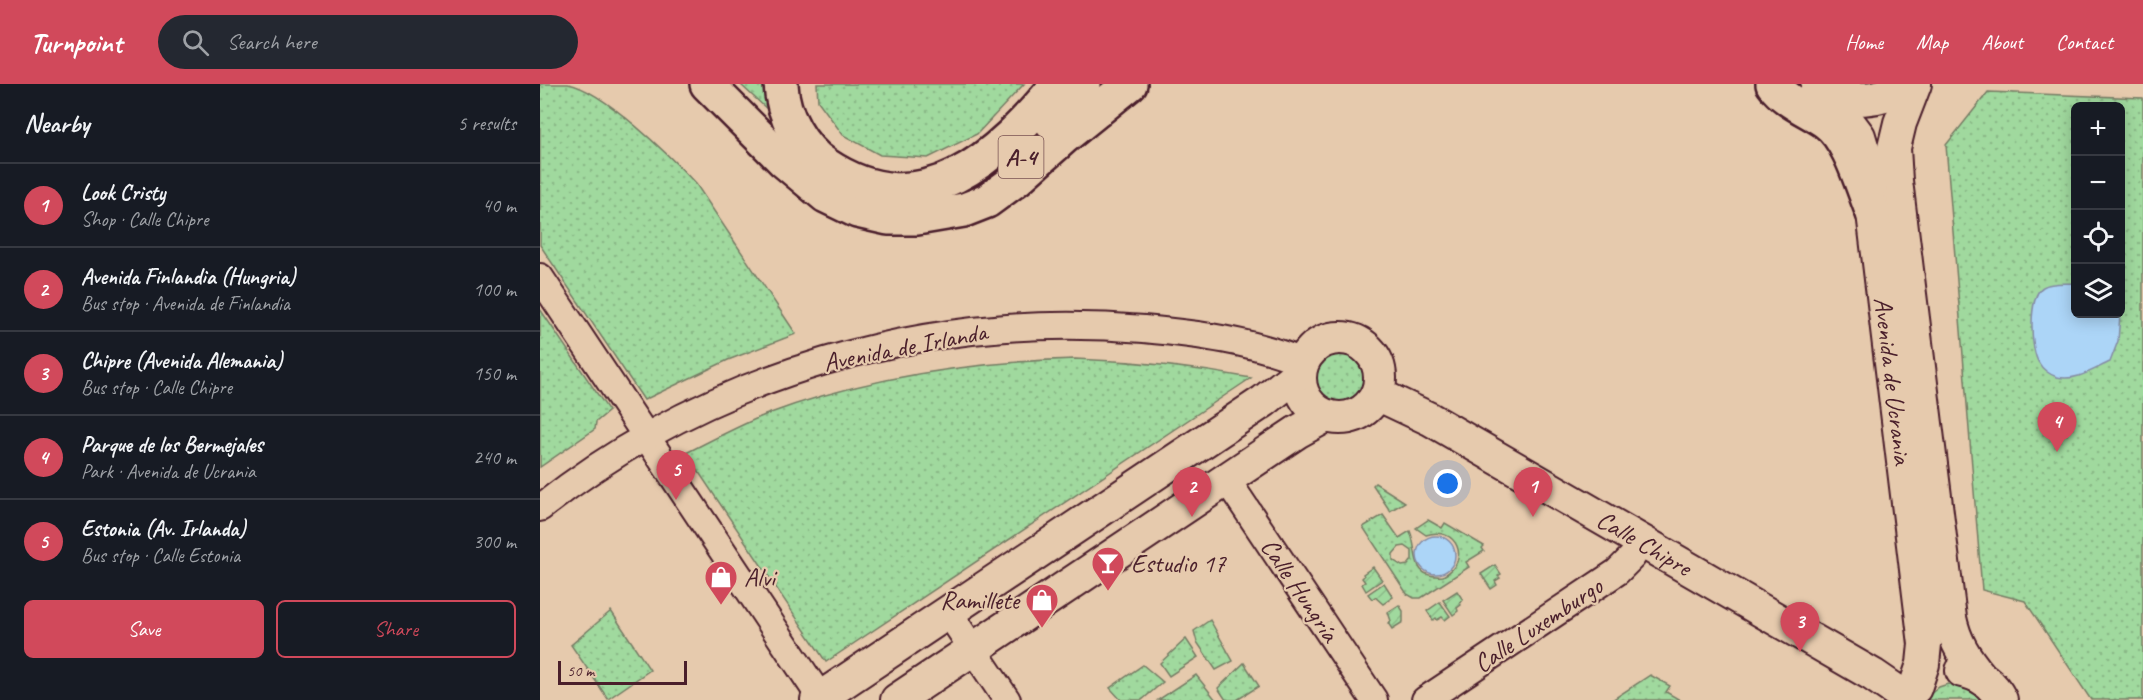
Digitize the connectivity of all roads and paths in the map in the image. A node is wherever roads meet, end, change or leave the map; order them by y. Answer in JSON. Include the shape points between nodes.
{"nodes":[{"id":1,"x":707,"y":84,"type":"edge"},
{"id":2,"x":781,"y":84,"type":"edge"},
{"id":3,"x":791,"y":84,"type":"edge"},
{"id":4,"x":1045,"y":84,"type":"edge"},
{"id":5,"x":1058,"y":84,"type":"edge"},
{"id":6,"x":1084,"y":84,"type":"edge"},
{"id":7,"x":1130,"y":84,"type":"edge"},
{"id":8,"x":1773,"y":84,"type":"edge"},
{"id":9,"x":1913,"y":84,"type":"edge"},
{"id":10,"x":1814,"y":86,"type":"edge"},
{"id":11,"x":942,"y":213,"type":"junction"},
{"id":12,"x":1873,"y":213,"type":"junction"},
{"id":13,"x":540,"y":277,"type":"edge"},
{"id":14,"x":1302,"y":367,"type":"junction"},
{"id":15,"x":1377,"y":394,"type":"junction"},
{"id":16,"x":1326,"y":416,"type":"junction"},
{"id":17,"x":646,"y":437,"type":"junction"},
{"id":18,"x":1227,"y":480,"type":"junction"},
{"id":19,"x":540,"y":508,"type":"edge"},
{"id":20,"x":1642,"y":541,"type":"junction"},
{"id":21,"x":948,"y":612,"type":"junction"},
{"id":22,"x":974,"y":650,"type":"junction"},
{"id":23,"x":1991,"y":689,"type":"edge"},
{"id":24,"x":1910,"y":696,"type":"edge"},
{"id":25,"x":820,"y":699,"type":"edge"},
{"id":26,"x":897,"y":700,"type":"edge"},
{"id":27,"x":1007,"y":700,"type":"edge"},
{"id":28,"x":1374,"y":700,"type":"edge"},
{"id":29,"x":1425,"y":700,"type":"edge"}],
"edges":[{"from":1,"to":11,"type":"highway","number":"A-4","via":[[783,161],[826,196],[857,211],[888,218]]},
{"from":2,"to":5,"type":"highway","via":[[791,124],[818,160],[856,182],[893,190],[937,185],[962,174],[1010,137]]},
{"from":3,"to":4,"type":"highway","via":[[801,118],[814,140],[838,162],[875,178],[913,180],[975,153],[1002,131]]},
{"from":6,"to":11,"type":"highway","number":"A-4","via":[[1020,158]]},
{"from":7,"to":11,"type":"highway","via":[[987,201]]},
{"from":8,"to":12,"type":"highway","via":[[1828,123],[1842,141]]},
{"from":9,"to":10,"type":"main road","via":[[1868,100],[1842,98]]},
{"from":9,"to":23,"type":"main road","name":"Avenida de Ucrania","via":[[1894,148],[1896,181],[1950,618],[1964,657]]},
{"from":10,"to":12,"type":"main road","name":"Avenida de Ucrania","via":[[1859,136],[1868,163]]},
{"from":12,"to":24,"type":"main road","name":"Avenida de Ucrania","via":[[1925,645],[1923,664]]},
{"from":13,"to":17,"type":"street"},
{"from":14,"to":15,"type":"main road","via":[[1308,354],[1324,342],[1352,340],[1375,358],[1380,377]]},
{"from":14,"to":16,"type":"main road","via":[[1301,390],[1305,399]]},
{"from":14,"to":17,"type":"street","name":"Avenida de Irlanda","via":[[1246,343],[1181,332],[1026,326],[956,333],[803,367],[728,396]]},
{"from":14,"to":21,"type":"main road","via":[[1264,401]]},
{"from":15,"to":16,"type":"main road","via":[[1371,404],[1355,415]]},
{"from":15,"to":20,"type":"main road","name":"Calle Chipre","via":[[1430,419]]},
{"from":16,"to":18,"type":"main road"},
{"from":17,"to":19,"type":"street","name":"Avenida de Irlanda"},
{"from":17,"to":25,"type":"street"},
{"from":18,"to":22,"type":"main road"},
{"from":18,"to":28,"type":"street","name":"Calle Hungría"},
{"from":20,"to":24,"type":"main road","name":"Calle Chipre"},
{"from":20,"to":29,"type":"street","name":"Calle Luxemburgo","via":[[1617,572]]},
{"from":21,"to":22,"type":"street"},
{"from":21,"to":25,"type":"main road"},
{"from":22,"to":26,"type":"main road"},
{"from":22,"to":27,"type":"street"},
{"from":23,"to":24,"type":"main road","via":[[1970,672],[1946,670],[1934,674]]}]}
